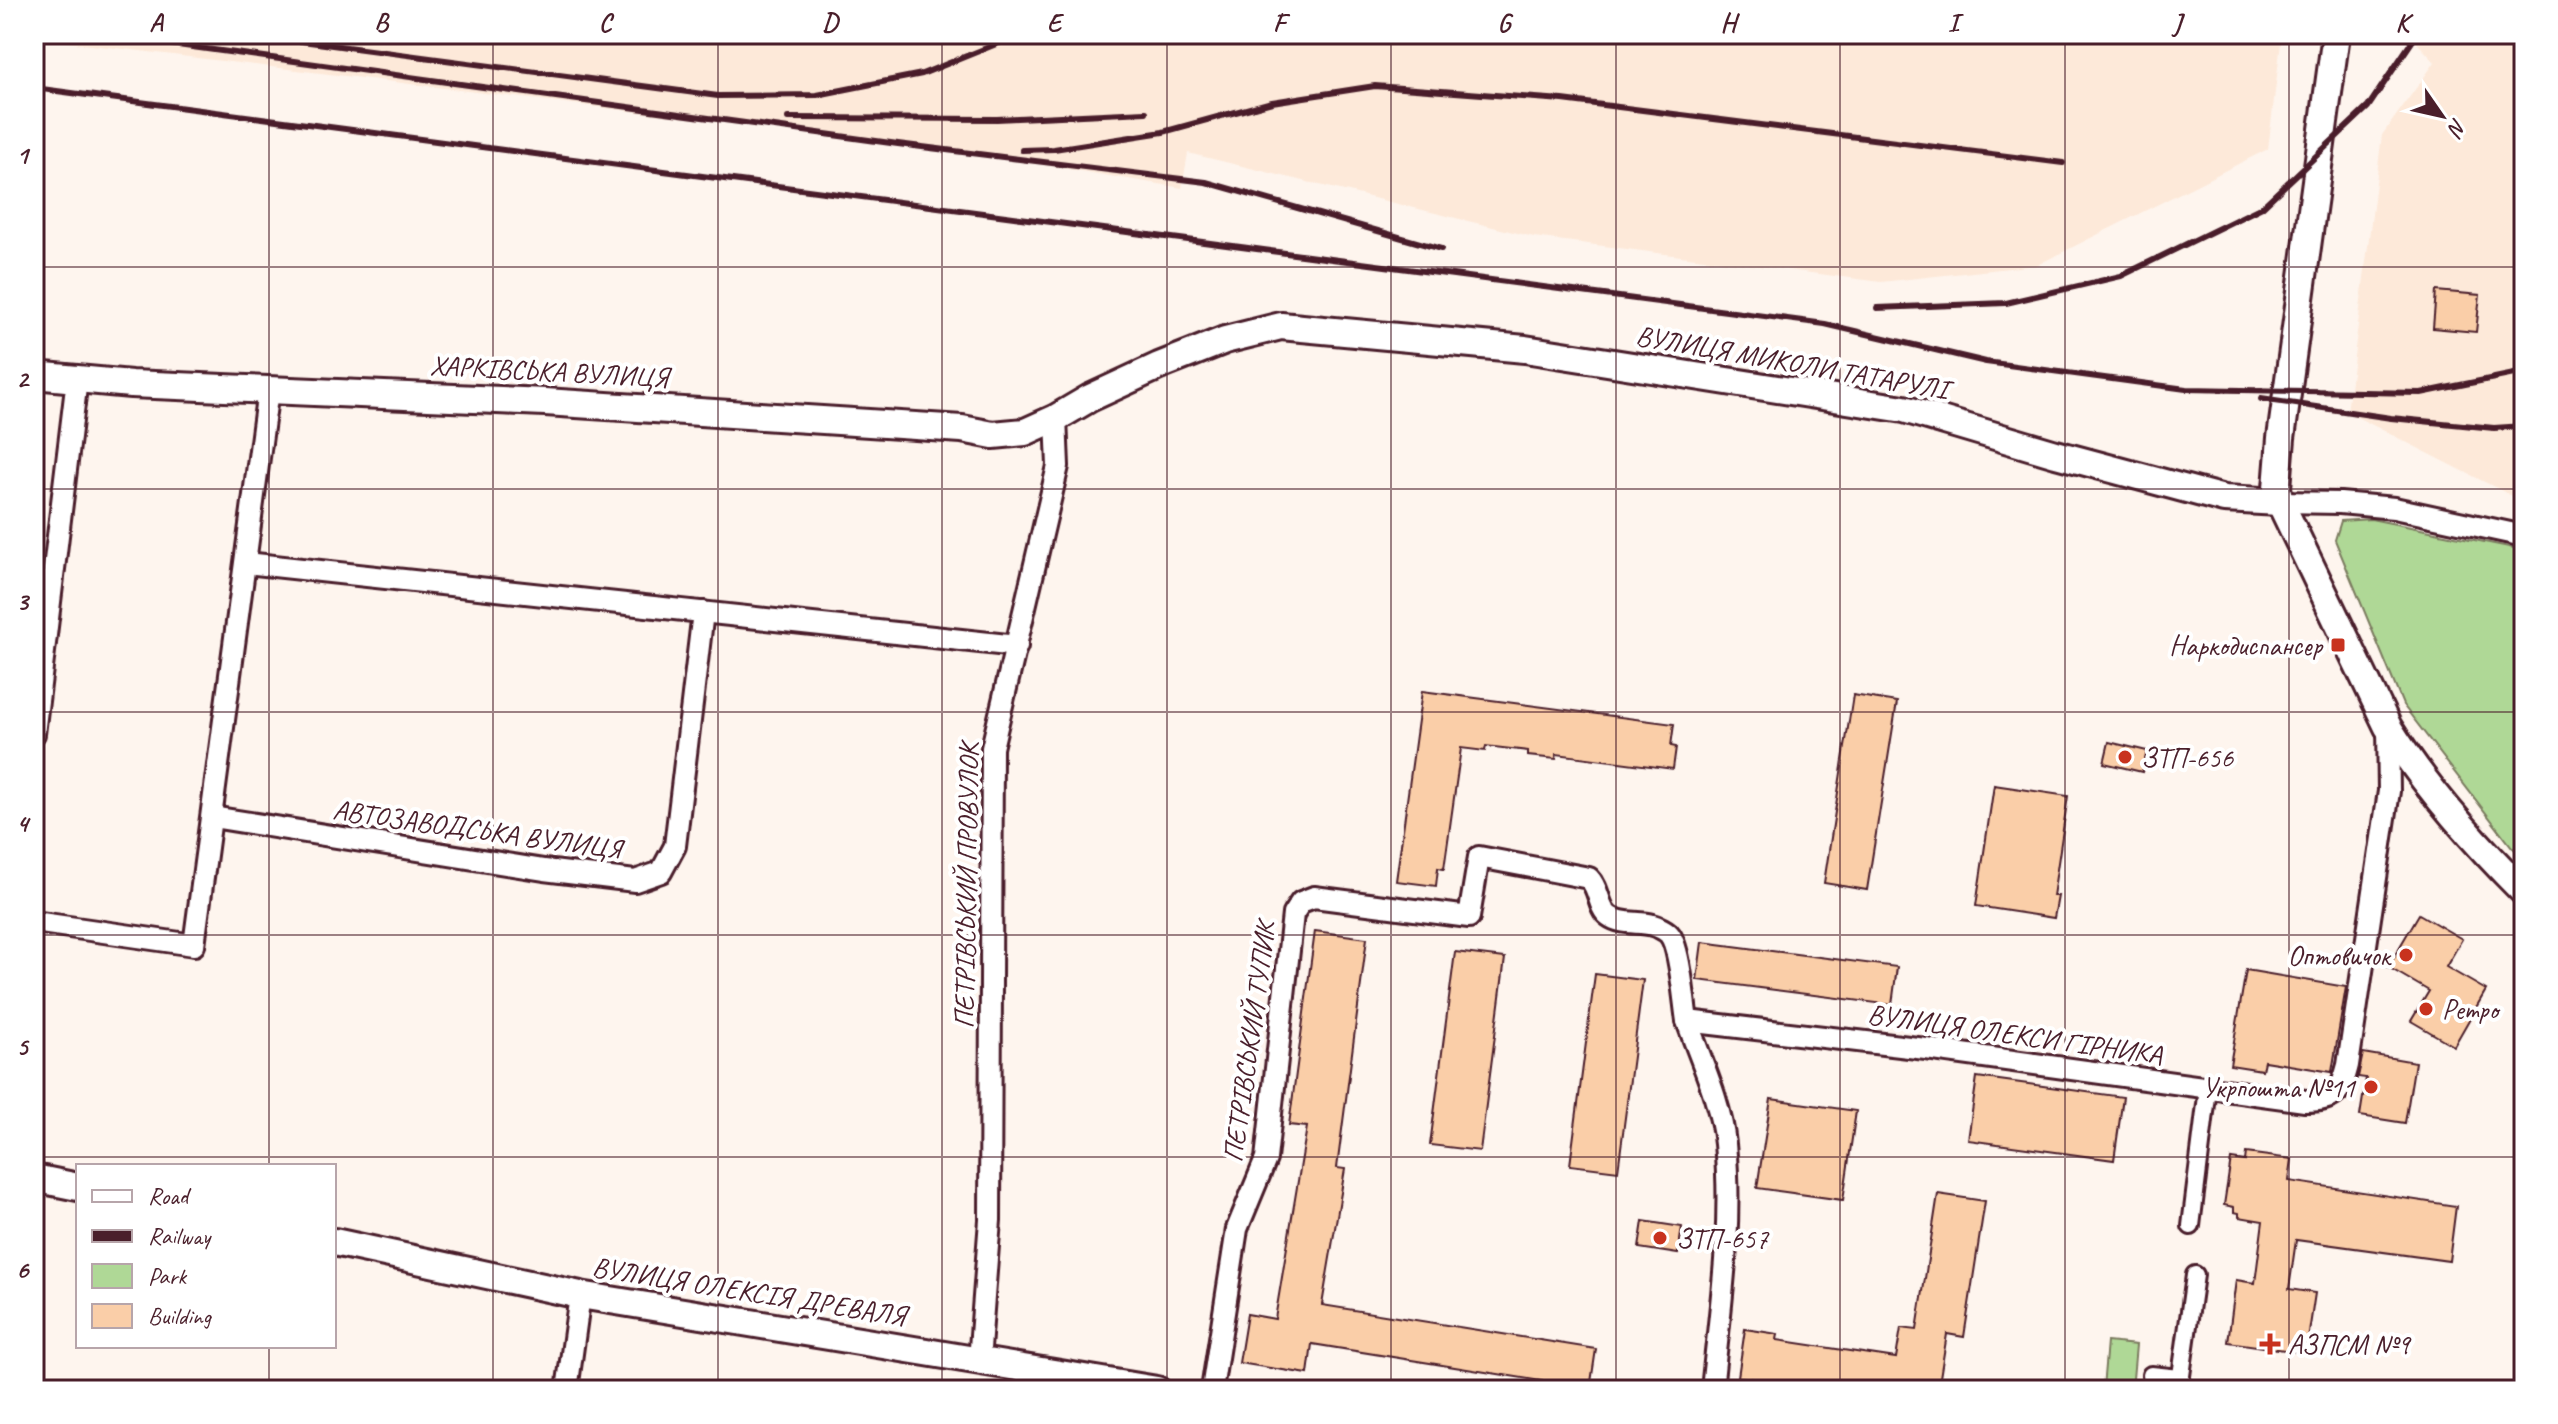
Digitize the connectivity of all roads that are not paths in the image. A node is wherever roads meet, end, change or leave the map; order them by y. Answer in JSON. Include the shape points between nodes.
{"nodes":[{"id":1,"x":2336,"y":34,"type":"edge"},
{"id":2,"x":34,"y":375,"type":"edge"},
{"id":3,"x":77,"y":379,"type":"junction"},
{"id":4,"x":268,"y":390,"type":"junction"},
{"id":5,"x":1056,"y":418,"type":"junction"},
{"id":6,"x":2280,"y":502,"type":"junction"},
{"id":7,"x":2524,"y":536,"type":"edge"},
{"id":8,"x":246,"y":563,"type":"junction"},
{"id":9,"x":703,"y":612,"type":"junction"},
{"id":10,"x":1017,"y":646,"type":"junction"},
{"id":11,"x":2388,"y":727,"type":"junction"},
{"id":12,"x":34,"y":734,"type":"edge"},
{"id":13,"x":212,"y":817,"type":"junction"},
{"id":14,"x":2524,"y":892,"type":"edge"},
{"id":15,"x":34,"y":922,"type":"edge"},
{"id":16,"x":1687,"y":1021,"type":"junction"},
{"id":17,"x":2208,"y":1088,"type":"junction"},
{"id":18,"x":34,"y":1178,"type":"edge"},
{"id":19,"x":76,"y":1187,"type":"edge"},
{"id":20,"x":2191,"y":1226,"type":"dead end"},
{"id":21,"x":336,"y":1242,"type":"edge"},
{"id":22,"x":2195,"y":1275,"type":"dead end"},
{"id":23,"x":580,"y":1295,"type":"junction"},
{"id":24,"x":979,"y":1361,"type":"junction"},
{"id":25,"x":2151,"y":1375,"type":"dead end"},
{"id":26,"x":2179,"y":1384,"type":"edge"},
{"id":27,"x":567,"y":1390,"type":"edge"},
{"id":28,"x":1157,"y":1390,"type":"edge"},
{"id":29,"x":1212,"y":1390,"type":"edge"},
{"id":30,"x":1712,"y":1390,"type":"edge"}],
"edges":[{"from":1,"to":6,"type":"street","via":[[2281,438]]},
{"from":2,"to":3,"type":"street","name":"ХАРКІВСЬКА ВУЛИЦЯ"},
{"from":3,"to":4,"type":"street","name":"ХАРКІВСЬКА ВУЛИЦЯ"},
{"from":3,"to":12,"type":"street"},
{"from":4,"to":5,"type":"street","name":"ХАРКІВСЬКА ВУЛИЦЯ","via":[[545,402],[993,435],[1025,432]]},
{"from":4,"to":8,"type":"street"},
{"from":5,"to":6,"type":"street","name":"ВУЛИЦЯ МИКОЛИ ТАТАРУЛІ","via":[[1225,340],[1296,327],[1525,349],[1904,409],[2224,499]]},
{"from":5,"to":10,"type":"street","name":"ПЕТРІВСЬКИЙ ПРОВУЛОК","via":[[1058,466]]},
{"from":6,"to":7,"type":"street","name":"ВУЛИЦЯ МИКОЛИ ТАТАРУЛІ","via":[[2394,508]]},
{"from":6,"to":11,"type":"street"},
{"from":8,"to":9,"type":"street"},
{"from":8,"to":13,"type":"street"},
{"from":9,"to":10,"type":"street"},
{"from":9,"to":13,"type":"street","name":"АВТОЗАВОДСЬКА ВУЛИЦЯ","via":[[675,846],[661,872],[635,881],[544,870]]},
{"from":10,"to":24,"type":"street","name":"ПЕТРІВСЬКИЙ ПРОВУЛОК","via":[[992,748],[990,1220]]},
{"from":11,"to":14,"type":"street","via":[[2482,850]]},
{"from":11,"to":17,"type":"street","name":"ВУЛИЦЯ ОЛЕКСИ ГІРНИКА","via":[[2389,791],[2343,1082],[2335,1096],[2322,1101]]},
{"from":13,"to":15,"type":"street","via":[[194,945]]},
{"from":16,"to":17,"type":"street","name":"ВУЛИЦЯ ОЛЕКСИ ГІРНИКА"},
{"from":16,"to":29,"type":"street","name":"ПЕТРІВСЬКИЙ ТУПИК","via":[[1677,952],[1669,934],[1654,925],[1608,916],[1589,878],[1479,857],[1469,917],[1314,897],[1301,902],[1293,914],[1266,1159],[1237,1229]]},
{"from":16,"to":30,"type":"street","via":[[1725,1142],[1724,1268]]},
{"from":17,"to":20,"type":"street"},
{"from":18,"to":19,"type":"street"},
{"from":21,"to":23,"type":"street","name":"ВУЛИЦЯ ОЛЕКСІЯ ДРЕВАЛЯ"},
{"from":22,"to":26,"type":"street"},
{"from":23,"to":24,"type":"street","name":"ВУЛИЦЯ ОЛЕКСІЯ ДРЕВАЛЯ"},
{"from":23,"to":27,"type":"street"},
{"from":24,"to":28,"type":"street","name":"ВУЛИЦЯ ОЛЕКСІЯ ДРЕВАЛЯ"},
{"from":25,"to":26,"type":"street"}]}
